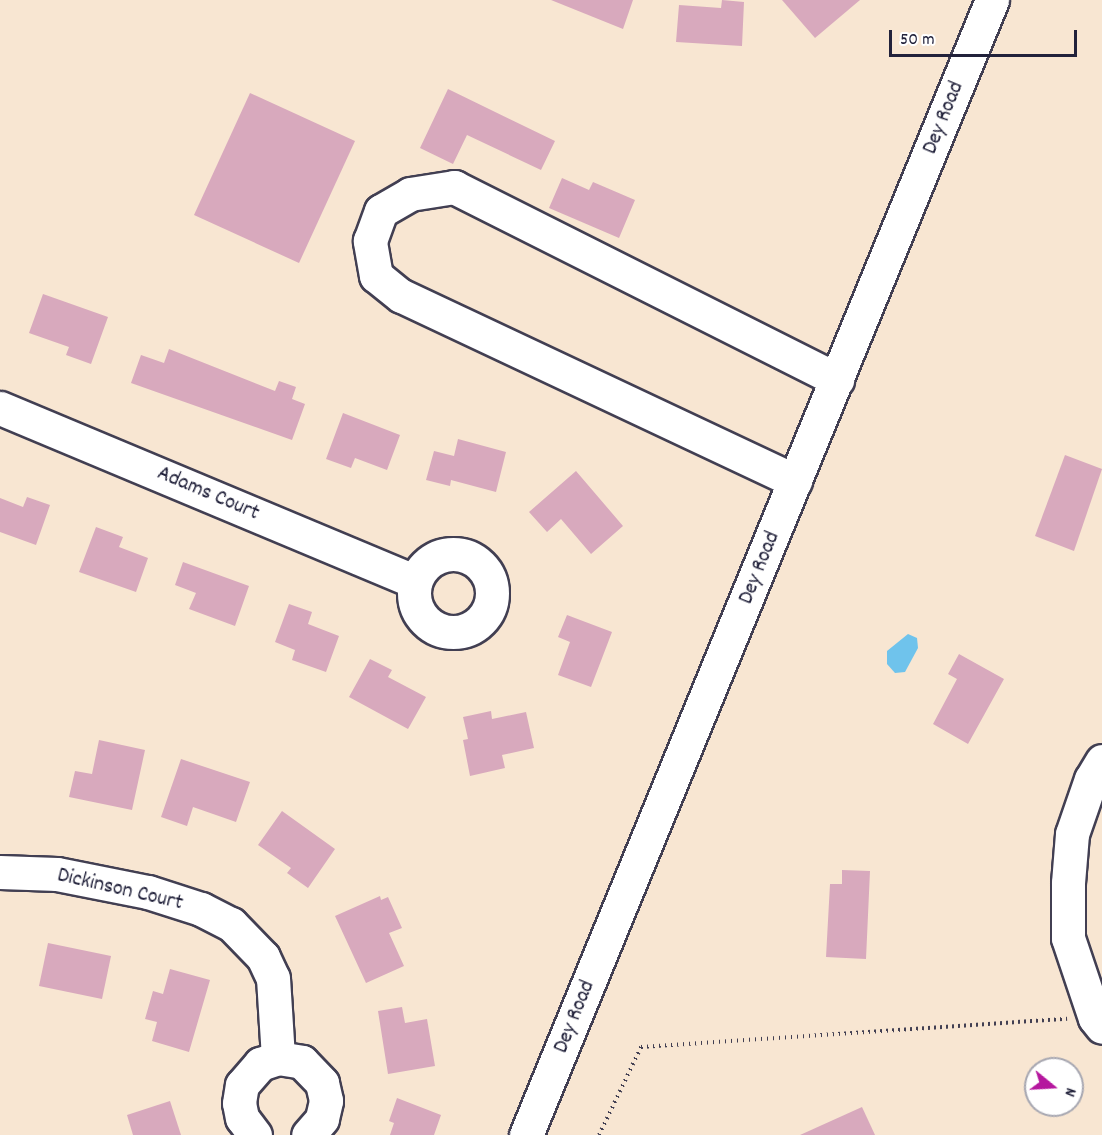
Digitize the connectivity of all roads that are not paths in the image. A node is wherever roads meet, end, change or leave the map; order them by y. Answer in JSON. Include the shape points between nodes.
{"nodes":[{"id":1,"x":992,"y":0,"type":"edge"},
{"id":2,"x":837,"y":380,"type":"junction"},
{"id":3,"x":0,"y":408,"type":"edge"},
{"id":4,"x":795,"y":481,"type":"junction"},
{"id":5,"x":415,"y":582,"type":"dead end"},
{"id":6,"x":1102,"y":761,"type":"edge"},
{"id":7,"x":0,"y":872,"type":"edge"},
{"id":8,"x":1098,"y":1022,"type":"edge"},
{"id":9,"x":278,"y":1058,"type":"junction"},
{"id":10,"x":255,"y":1135,"type":"edge"},
{"id":11,"x":308,"y":1135,"type":"edge"},
{"id":12,"x":526,"y":1135,"type":"edge"}],
"edges":[{"from":1,"to":2,"type":"street","name":"Dey Road"},
{"from":2,"to":4,"type":"street","name":"Dey Road"},
{"from":2,"to":4,"type":"street","via":[[454,187],[410,194],[381,211],[370,241],[376,276],[401,296]]},
{"from":3,"to":5,"type":"street","name":"Adams Court"},
{"from":4,"to":12,"type":"street","name":"Dey Road"},
{"from":6,"to":8,"type":"street","via":[[1091,779],[1072,834],[1068,883],[1068,938]]},
{"from":7,"to":9,"type":"street","name":"Dickinson Court","via":[[57,874],[148,891],[231,924],[263,957],[273,978]]},
{"from":9,"to":10,"type":"street","via":[[260,1064],[242,1085],[242,1118]]},
{"from":9,"to":11,"type":"street","via":[[302,1062],[322,1083],[326,1101],[322,1119]]}]}
